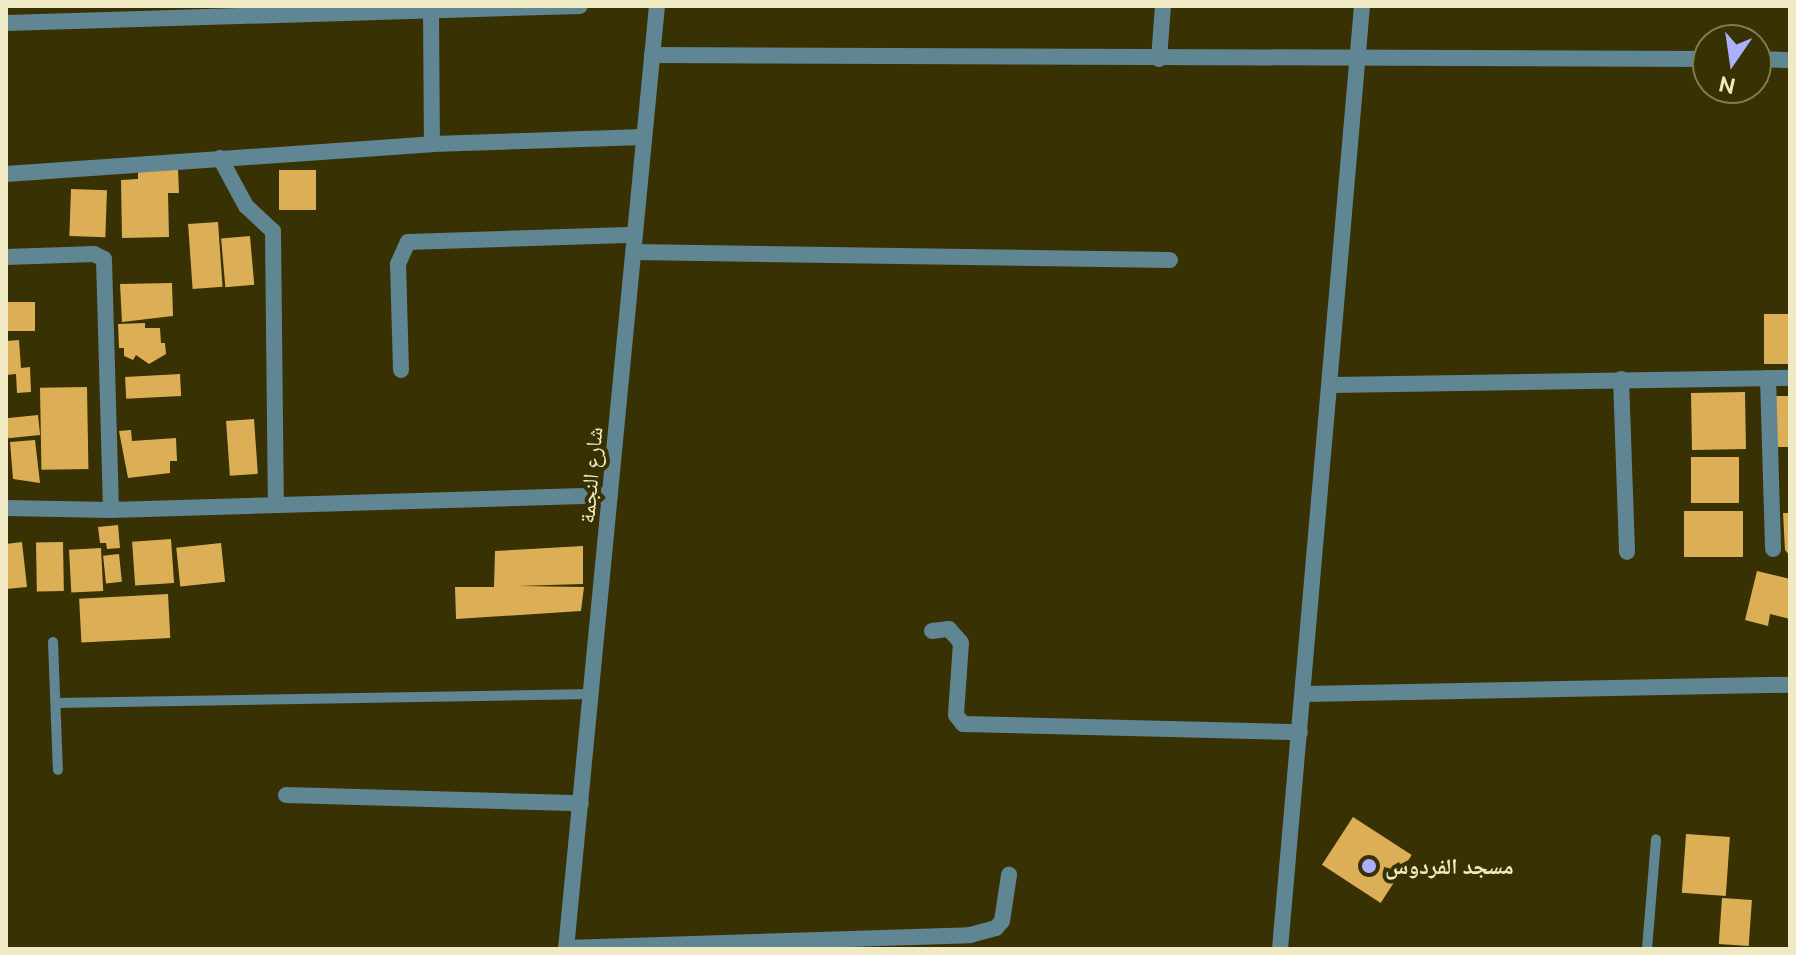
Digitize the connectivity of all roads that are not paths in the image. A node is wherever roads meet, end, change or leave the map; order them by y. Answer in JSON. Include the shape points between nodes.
{"nodes":[{"id":1,"x":580,"y":6,"type":"edge"},
{"id":2,"x":657,"y":6,"type":"edge"},
{"id":3,"x":1163,"y":6,"type":"edge"},
{"id":4,"x":1362,"y":6,"type":"edge"},
{"id":5,"x":431,"y":10,"type":"junction"},
{"id":6,"x":6,"y":23,"type":"edge"},
{"id":7,"x":652,"y":55,"type":"junction"},
{"id":8,"x":1358,"y":58,"type":"junction"},
{"id":9,"x":1159,"y":59,"type":"junction"},
{"id":10,"x":1692,"y":59,"type":"edge"},
{"id":11,"x":644,"y":137,"type":"junction"},
{"id":12,"x":432,"y":144,"type":"junction"},
{"id":13,"x":220,"y":158,"type":"junction"},
{"id":14,"x":6,"y":174,"type":"edge"},
{"id":15,"x":635,"y":235,"type":"junction"},
{"id":16,"x":634,"y":252,"type":"junction"},
{"id":17,"x":6,"y":257,"type":"edge"},
{"id":18,"x":1170,"y":260,"type":"dead end"},
{"id":19,"x":401,"y":370,"type":"dead end"},
{"id":20,"x":1768,"y":378,"type":"junction"},
{"id":21,"x":1790,"y":378,"type":"edge"},
{"id":22,"x":1621,"y":379,"type":"junction"},
{"id":23,"x":1332,"y":385,"type":"junction"},
{"id":24,"x":610,"y":495,"type":"junction"},
{"id":25,"x":276,"y":505,"type":"junction"},
{"id":26,"x":6,"y":508,"type":"edge"},
{"id":27,"x":111,"y":510,"type":"junction"},
{"id":28,"x":1773,"y":549,"type":"dead end"},
{"id":29,"x":1627,"y":552,"type":"dead end"},
{"id":30,"x":932,"y":631,"type":"dead end"},
{"id":31,"x":53,"y":642,"type":"dead end"},
{"id":32,"x":1790,"y":685,"type":"edge"},
{"id":33,"x":592,"y":694,"type":"junction"},
{"id":34,"x":1304,"y":694,"type":"junction"},
{"id":35,"x":56,"y":703,"type":"junction"},
{"id":36,"x":1300,"y":732,"type":"junction"},
{"id":37,"x":58,"y":770,"type":"dead end"},
{"id":38,"x":286,"y":795,"type":"dead end"},
{"id":39,"x":581,"y":803,"type":"junction"},
{"id":40,"x":1656,"y":839,"type":"dead end"},
{"id":41,"x":1009,"y":875,"type":"dead end"},
{"id":42,"x":794,"y":945,"type":"edge"},
{"id":43,"x":566,"y":949,"type":"edge"},
{"id":44,"x":1280,"y":949,"type":"edge"},
{"id":45,"x":1647,"y":949,"type":"edge"}],
"edges":[{"from":1,"to":5,"type":"street"},
{"from":2,"to":7,"type":"street","name":"شارع النجمة"},
{"from":3,"to":9,"type":"street"},
{"from":4,"to":8,"type":"street"},
{"from":5,"to":6,"type":"street"},
{"from":5,"to":12,"type":"street"},
{"from":7,"to":9,"type":"street"},
{"from":7,"to":11,"type":"street","name":"شارع النجمة"},
{"from":8,"to":9,"type":"street"},
{"from":8,"to":10,"type":"street"},
{"from":8,"to":23,"type":"street"},
{"from":11,"to":12,"type":"street"},
{"from":11,"to":15,"type":"street","name":"شارع النجمة"},
{"from":12,"to":13,"type":"street"},
{"from":13,"to":14,"type":"street"},
{"from":13,"to":25,"type":"street","via":[[246,206],[273,231]]},
{"from":15,"to":16,"type":"street","name":"شارع النجمة"},
{"from":15,"to":19,"type":"street","via":[[408,242],[398,264]]},
{"from":16,"to":18,"type":"street"},
{"from":16,"to":24,"type":"street","name":"شارع النجمة"},
{"from":17,"to":27,"type":"street","via":[[94,254],[104,259]]},
{"from":20,"to":21,"type":"street"},
{"from":20,"to":22,"type":"street"},
{"from":20,"to":28,"type":"street"},
{"from":22,"to":23,"type":"street"},
{"from":22,"to":29,"type":"street"},
{"from":23,"to":34,"type":"street"},
{"from":24,"to":25,"type":"street"},
{"from":24,"to":33,"type":"street","name":"شارع النجمة"},
{"from":25,"to":27,"type":"street"},
{"from":26,"to":27,"type":"street"},
{"from":30,"to":36,"type":"street","via":[[949,629],[961,643],[956,715],[963,724]]},
{"from":31,"to":35,"type":"lane"},
{"from":32,"to":34,"type":"street"},
{"from":33,"to":35,"type":"lane"},
{"from":33,"to":39,"type":"street","name":"شارع النجمة"},
{"from":34,"to":36,"type":"street"},
{"from":35,"to":37,"type":"lane"},
{"from":36,"to":44,"type":"street"},
{"from":38,"to":39,"type":"street"},
{"from":39,"to":43,"type":"street","name":"شارع النجمة"},
{"from":40,"to":45,"type":"lane"},
{"from":41,"to":42,"type":"street","via":[[1002,921],[984,932]]},
{"from":42,"to":43,"type":"street"}]}
